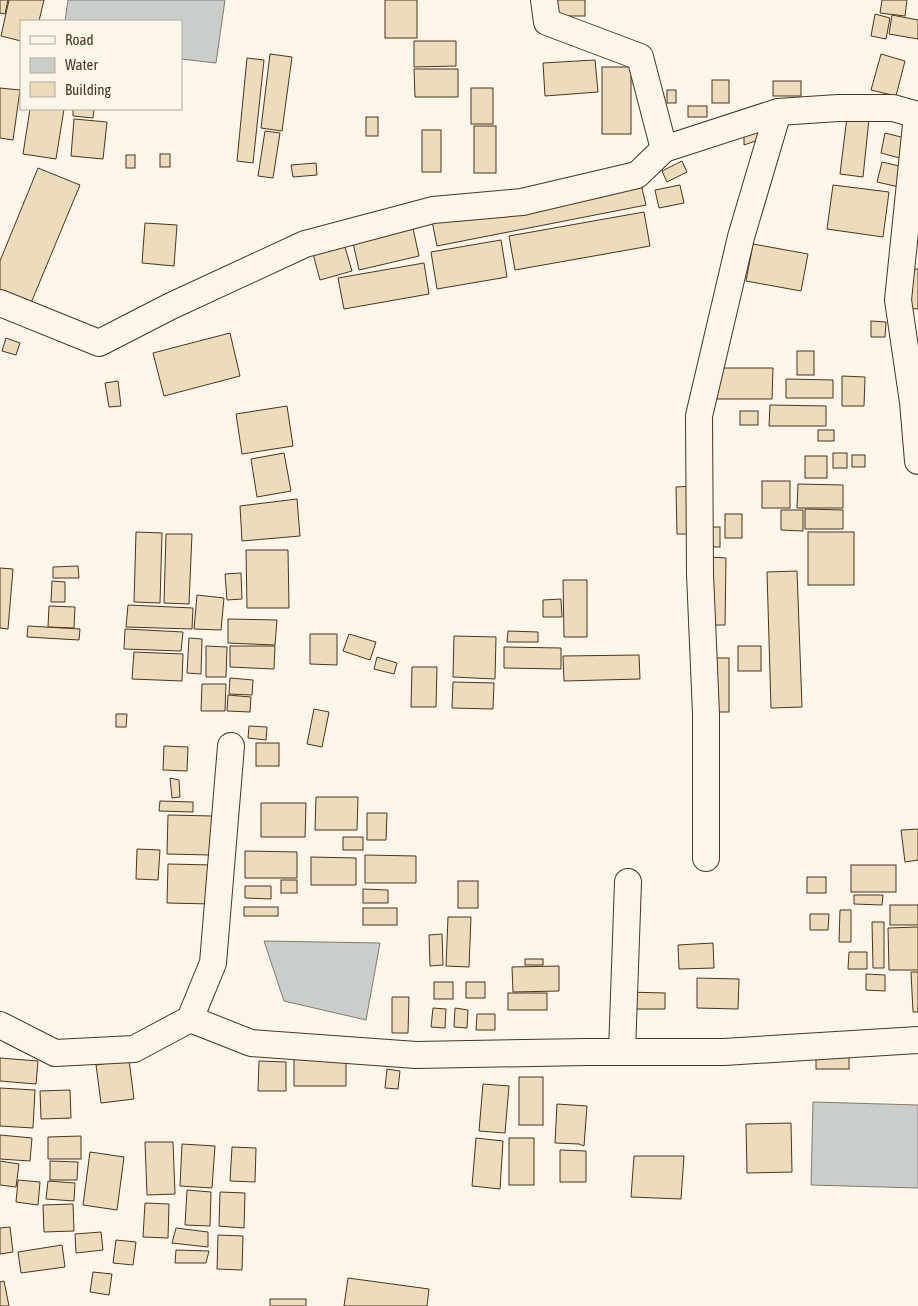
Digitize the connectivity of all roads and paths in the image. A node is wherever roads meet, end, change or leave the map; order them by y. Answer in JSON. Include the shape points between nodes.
{"nodes":[{"id":1,"x":544,"y":0,"type":"edge"},
{"id":2,"x":778,"y":112,"type":"junction"},
{"id":3,"x":918,"y":115,"type":"edge"},
{"id":4,"x":664,"y":149,"type":"junction"},
{"id":5,"x":0,"y":303,"type":"edge"},
{"id":6,"x":918,"y":461,"type":"edge"},
{"id":7,"x":231,"y":746,"type":"dead end"},
{"id":8,"x":706,"y":858,"type":"dead end"},
{"id":9,"x":628,"y":882,"type":"dead end"},
{"id":10,"x":190,"y":1019,"type":"junction"},
{"id":11,"x":0,"y":1025,"type":"edge"},
{"id":12,"x":918,"y":1040,"type":"edge"},
{"id":13,"x":622,"y":1052,"type":"junction"}],
"edges":[{"from":1,"to":4,"type":"street","via":[[547,22],[640,56]]},
{"from":2,"to":3,"type":"street","via":[[893,108]]},
{"from":2,"to":4,"type":"street"},
{"from":2,"to":8,"type":"street","via":[[741,237],[699,416]]},
{"from":3,"to":6,"type":"street","via":[[898,300]]},
{"from":4,"to":5,"type":"street","via":[[637,175],[522,202],[433,210],[305,244],[99,343]]},
{"from":7,"to":10,"type":"street","via":[[214,963]]},
{"from":9,"to":13,"type":"street"},
{"from":10,"to":11,"type":"street","via":[[134,1048],[55,1053]]},
{"from":10,"to":13,"type":"street","via":[[251,1044],[416,1055]]},
{"from":12,"to":13,"type":"street","via":[[724,1052]]}]}
